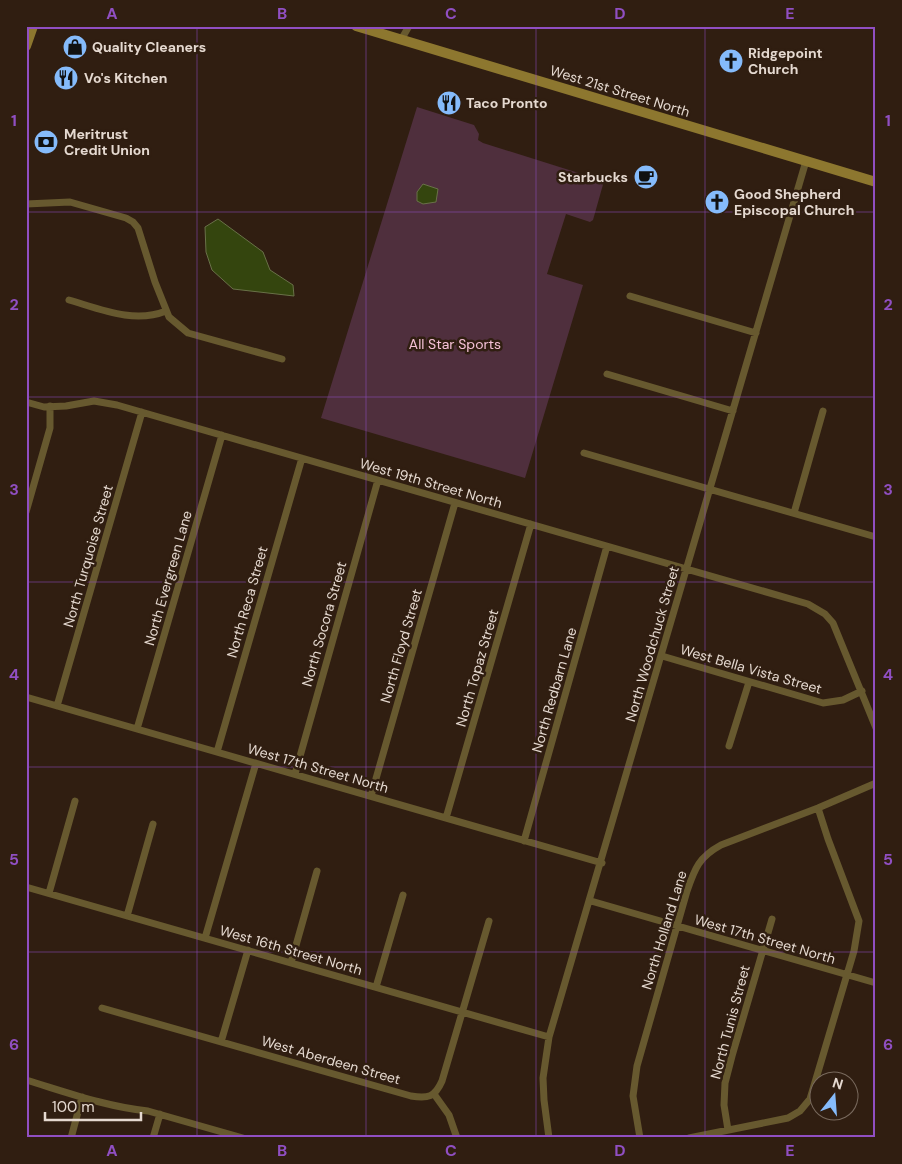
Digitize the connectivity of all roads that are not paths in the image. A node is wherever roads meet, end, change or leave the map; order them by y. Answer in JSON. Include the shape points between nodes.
{"nodes":[{"id":1,"x":32,"y":26,"type":"edge"},
{"id":2,"x":356,"y":26,"type":"edge"},
{"id":3,"x":402,"y":26,"type":"edge"},
{"id":4,"x":409,"y":26,"type":"edge"},
{"id":5,"x":401,"y":40,"type":"junction"},
{"id":6,"x":26,"y":46,"type":"edge"},
{"id":7,"x":806,"y":161,"type":"junction"},
{"id":8,"x":876,"y":182,"type":"edge"},
{"id":9,"x":26,"y":204,"type":"edge"},
{"id":10,"x":630,"y":296,"type":"dead end"},
{"id":11,"x":69,"y":300,"type":"dead end"},
{"id":12,"x":166,"y":311,"type":"junction"},
{"id":13,"x":756,"y":333,"type":"junction"},
{"id":14,"x":282,"y":359,"type":"dead end"},
{"id":15,"x":607,"y":374,"type":"dead end"},
{"id":16,"x":26,"y":402,"type":"edge"},
{"id":17,"x":50,"y":406,"type":"junction"},
{"id":18,"x":733,"y":411,"type":"junction"},
{"id":19,"x":823,"y":411,"type":"dead end"},
{"id":20,"x":142,"y":412,"type":"junction"},
{"id":21,"x":222,"y":435,"type":"junction"},
{"id":22,"x":584,"y":453,"type":"dead end"},
{"id":23,"x":302,"y":458,"type":"junction"},
{"id":24,"x":378,"y":480,"type":"junction"},
{"id":25,"x":710,"y":489,"type":"junction"},
{"id":26,"x":455,"y":503,"type":"junction"},
{"id":27,"x":26,"y":512,"type":"edge"},
{"id":28,"x":794,"y":514,"type":"junction"},
{"id":29,"x":531,"y":524,"type":"junction"},
{"id":30,"x":876,"y":537,"type":"edge"},
{"id":31,"x":607,"y":546,"type":"junction"},
{"id":32,"x":687,"y":569,"type":"junction"},
{"id":33,"x":662,"y":656,"type":"junction"},
{"id":34,"x":749,"y":682,"type":"junction"},
{"id":35,"x":862,"y":691,"type":"junction"},
{"id":36,"x":26,"y":697,"type":"edge"},
{"id":37,"x":58,"y":706,"type":"junction"},
{"id":38,"x":876,"y":728,"type":"edge"},
{"id":39,"x":137,"y":729,"type":"junction"},
{"id":40,"x":730,"y":746,"type":"dead end"},
{"id":41,"x":217,"y":752,"type":"junction"},
{"id":42,"x":256,"y":763,"type":"junction"},
{"id":43,"x":295,"y":774,"type":"junction"},
{"id":44,"x":876,"y":783,"type":"edge"},
{"id":45,"x":371,"y":796,"type":"junction"},
{"id":46,"x":75,"y":801,"type":"dead end"},
{"id":47,"x":818,"y":808,"type":"junction"},
{"id":48,"x":446,"y":818,"type":"junction"},
{"id":49,"x":153,"y":824,"type":"dead end"},
{"id":50,"x":524,"y":841,"type":"junction"},
{"id":51,"x":602,"y":864,"type":"junction"},
{"id":52,"x":317,"y":871,"type":"dead end"},
{"id":53,"x":26,"y":887,"type":"edge"},
{"id":54,"x":49,"y":893,"type":"junction"},
{"id":55,"x":403,"y":895,"type":"dead end"},
{"id":56,"x":590,"y":901,"type":"junction"},
{"id":57,"x":127,"y":916,"type":"junction"},
{"id":58,"x":772,"y":919,"type":"dead end"},
{"id":59,"x":489,"y":921,"type":"dead end"},
{"id":60,"x":677,"y":926,"type":"junction"},
{"id":61,"x":205,"y":938,"type":"junction"},
{"id":62,"x":248,"y":950,"type":"junction"},
{"id":63,"x":762,"y":951,"type":"junction"},
{"id":64,"x":291,"y":963,"type":"junction"},
{"id":65,"x":848,"y":975,"type":"junction"},
{"id":66,"x":876,"y":983,"type":"edge"},
{"id":67,"x":376,"y":987,"type":"junction"},
{"id":68,"x":102,"y":1008,"type":"dead end"},
{"id":69,"x":462,"y":1012,"type":"junction"},
{"id":70,"x":550,"y":1037,"type":"junction"},
{"id":71,"x":221,"y":1042,"type":"junction"},
{"id":72,"x":26,"y":1080,"type":"edge"},
{"id":73,"x":434,"y":1094,"type":"junction"},
{"id":74,"x":82,"y":1097,"type":"junction"},
{"id":75,"x":160,"y":1114,"type":"junction"},
{"id":76,"x":728,"y":1130,"type":"junction"},
{"id":77,"x":71,"y":1138,"type":"edge"},
{"id":78,"x":153,"y":1138,"type":"edge"},
{"id":79,"x":243,"y":1138,"type":"edge"},
{"id":80,"x":457,"y":1138,"type":"edge"},
{"id":81,"x":550,"y":1138,"type":"edge"},
{"id":82,"x":640,"y":1138,"type":"edge"},
{"id":83,"x":689,"y":1138,"type":"edge"}],
"edges":[{"from":1,"to":6,"type":"main road"},
{"from":2,"to":5,"type":"main road","name":"West 21st Street North"},
{"from":3,"to":5,"type":"street"},
{"from":4,"to":5,"type":"street"},
{"from":5,"to":7,"type":"main road","name":"West 21st Street North"},
{"from":7,"to":8,"type":"main road","name":"West 21st Street North"},
{"from":7,"to":13,"type":"street","name":"North Woodchuck Street"},
{"from":9,"to":12,"type":"street","via":[[70,202],[133,222],[141,235]]},
{"from":10,"to":13,"type":"street"},
{"from":11,"to":12,"type":"street","via":[[128,317],[154,316]]},
{"from":12,"to":14,"type":"street","via":[[188,333]]},
{"from":13,"to":18,"type":"street","name":"North Woodchuck Street"},
{"from":15,"to":18,"type":"street"},
{"from":16,"to":17,"type":"street","name":"West 19th Street North"},
{"from":17,"to":20,"type":"street","name":"West 19th Street North","via":[[94,401]]},
{"from":17,"to":27,"type":"street","via":[[50,428]]},
{"from":18,"to":25,"type":"street","name":"North Woodchuck Street"},
{"from":19,"to":28,"type":"street"},
{"from":20,"to":21,"type":"street","name":"West 19th Street North"},
{"from":20,"to":37,"type":"street","name":"North Turquoise Street"},
{"from":21,"to":23,"type":"street","name":"West 19th Street North"},
{"from":21,"to":39,"type":"street","name":"North Evergreen Lane"},
{"from":22,"to":25,"type":"street"},
{"from":23,"to":24,"type":"street","name":"West 19th Street North"},
{"from":23,"to":41,"type":"street","name":"North Reca Street"},
{"from":24,"to":26,"type":"street","name":"West 19th Street North"},
{"from":24,"to":43,"type":"street","name":"North Socora Street"},
{"from":25,"to":28,"type":"street"},
{"from":25,"to":32,"type":"street","name":"North Woodchuck Street"},
{"from":26,"to":29,"type":"street","name":"West 19th Street North"},
{"from":26,"to":45,"type":"street","name":"North Floyd Street"},
{"from":28,"to":30,"type":"street"},
{"from":29,"to":31,"type":"street","name":"West 19th Street North"},
{"from":29,"to":48,"type":"street","name":"North Topaz Street"},
{"from":31,"to":32,"type":"street","name":"West 19th Street North"},
{"from":31,"to":50,"type":"street","name":"North Redbarn Lane"},
{"from":32,"to":33,"type":"street","name":"North Woodchuck Street"},
{"from":32,"to":35,"type":"street","name":"West 19th Street North","via":[[791,598],[825,614],[833,623]]},
{"from":33,"to":34,"type":"street","name":"West Bella Vista Street"},
{"from":33,"to":51,"type":"street","name":"North Woodchuck Street"},
{"from":34,"to":35,"type":"street","name":"West Bella Vista Street","via":[[823,703],[844,700]]},
{"from":34,"to":40,"type":"street"},
{"from":35,"to":38,"type":"street"},
{"from":36,"to":37,"type":"street","name":"West 17th Street North"},
{"from":37,"to":39,"type":"street","name":"West 17th Street North"},
{"from":39,"to":41,"type":"street","name":"West 17th Street North"},
{"from":41,"to":42,"type":"street","name":"West 17th Street North"},
{"from":42,"to":43,"type":"street","name":"West 17th Street North"},
{"from":42,"to":61,"type":"street"},
{"from":43,"to":45,"type":"street","name":"West 17th Street North"},
{"from":44,"to":47,"type":"street","name":"North Holland Lane"},
{"from":45,"to":48,"type":"street","name":"West 17th Street North"},
{"from":46,"to":54,"type":"street"},
{"from":47,"to":60,"type":"street","name":"North Holland Lane","via":[[710,851],[696,865]]},
{"from":47,"to":65,"type":"street","via":[[859,921]]},
{"from":48,"to":50,"type":"street","name":"West 17th Street North"},
{"from":49,"to":57,"type":"street"},
{"from":50,"to":51,"type":"street","name":"West 17th Street North"},
{"from":51,"to":56,"type":"street","name":"North Woodchuck Street"},
{"from":52,"to":64,"type":"street"},
{"from":53,"to":54,"type":"street","name":"West 16th Street North"},
{"from":54,"to":57,"type":"street","name":"West 16th Street North"},
{"from":55,"to":67,"type":"street"},
{"from":56,"to":60,"type":"street","name":"West 17th Street North"},
{"from":56,"to":70,"type":"street","name":"North Woodchuck Street"},
{"from":57,"to":61,"type":"street","name":"West 16th Street North"},
{"from":58,"to":63,"type":"street","name":"North Tunis Street"},
{"from":59,"to":69,"type":"street"},
{"from":60,"to":63,"type":"street","name":"West 17th Street North"},
{"from":60,"to":82,"type":"street","name":"North Holland Lane","via":[[637,1066],[633,1096]]},
{"from":61,"to":62,"type":"street","name":"West 16th Street North"},
{"from":62,"to":64,"type":"street","name":"West 16th Street North"},
{"from":62,"to":71,"type":"street"},
{"from":63,"to":65,"type":"street","name":"West 17th Street North"},
{"from":63,"to":76,"type":"street","name":"North Tunis Street","via":[[725,1084]]},
{"from":64,"to":67,"type":"street","name":"West 16th Street North"},
{"from":65,"to":66,"type":"street","name":"West 17th Street North"},
{"from":65,"to":76,"type":"street","via":[[810,1099],[800,1111],[788,1118]]},
{"from":67,"to":69,"type":"street","name":"West 16th Street North"},
{"from":68,"to":71,"type":"street","name":"West Aberdeen Street"},
{"from":69,"to":70,"type":"street","name":"West 16th Street North"},
{"from":69,"to":73,"type":"street","via":[[442,1081]]},
{"from":70,"to":81,"type":"street","name":"North Woodchuck Street","via":[[543,1078]]},
{"from":71,"to":73,"type":"street","name":"West Aberdeen Street","via":[[411,1096],[429,1097]]},
{"from":72,"to":74,"type":"street"},
{"from":73,"to":80,"type":"street","via":[[449,1115]]},
{"from":74,"to":75,"type":"street"},
{"from":74,"to":77,"type":"street"},
{"from":75,"to":78,"type":"street"},
{"from":75,"to":79,"type":"street"},
{"from":76,"to":83,"type":"street"}]}
